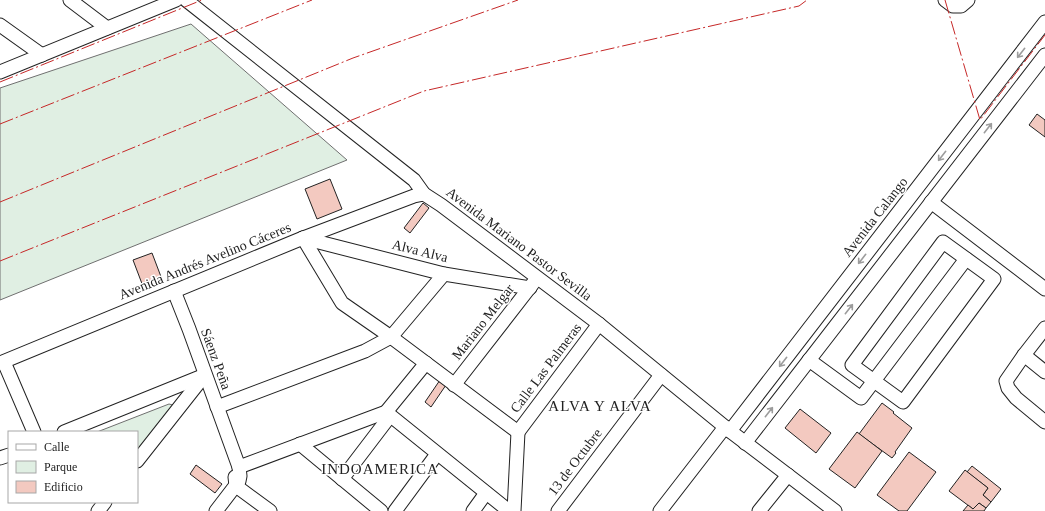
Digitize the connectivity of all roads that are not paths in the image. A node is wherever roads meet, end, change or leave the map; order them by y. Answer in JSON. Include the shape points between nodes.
{"nodes":[{"id":1,"x":70,"y":0,"type":"edge"},
{"id":2,"x":176,"y":0,"type":"edge"},
{"id":3,"x":186,"y":0,"type":"edge"},
{"id":4,"x":945,"y":0,"type":"edge"},
{"id":5,"x":968,"y":0,"type":"edge"},
{"id":6,"x":1045,"y":22,"type":"edge"},
{"id":7,"x":0,"y":25,"type":"edge"},
{"id":8,"x":106,"y":28,"type":"junction"},
{"id":9,"x":42,"y":55,"type":"junction"},
{"id":10,"x":1045,"y":55,"type":"edge"},
{"id":11,"x":0,"y":72,"type":"edge"},
{"id":12,"x":424,"y":194,"type":"junction"},
{"id":13,"x":931,"y":202,"type":"junction"},
{"id":14,"x":303,"y":238,"type":"junction"},
{"id":15,"x":966,"y":259,"type":"junction"},
{"id":16,"x":444,"y":274,"type":"junction"},
{"id":17,"x":533,"y":283,"type":"junction"},
{"id":18,"x":1045,"y":289,"type":"edge"},
{"id":19,"x":174,"y":291,"type":"junction"},
{"id":20,"x":599,"y":324,"type":"junction"},
{"id":21,"x":1045,"y":328,"type":"edge"},
{"id":22,"x":391,"y":337,"type":"junction"},
{"id":23,"x":1024,"y":355,"type":"junction"},
{"id":24,"x":809,"y":360,"type":"junction"},
{"id":25,"x":2,"y":362,"type":"edge"},
{"id":26,"x":426,"y":363,"type":"junction"},
{"id":27,"x":1045,"y":372,"type":"edge"},
{"id":28,"x":205,"y":375,"type":"junction"},
{"id":29,"x":661,"y":375,"type":"junction"},
{"id":30,"x":874,"y":381,"type":"junction"},
{"id":31,"x":454,"y":385,"type":"junction"},
{"id":32,"x":217,"y":407,"type":"junction"},
{"id":33,"x":388,"y":414,"type":"junction"},
{"id":34,"x":1045,"y":422,"type":"edge"},
{"id":35,"x":727,"y":429,"type":"junction"},
{"id":36,"x":34,"y":431,"type":"edge"},
{"id":37,"x":66,"y":431,"type":"edge"},
{"id":38,"x":518,"y":432,"type":"junction"},
{"id":39,"x":228,"y":438,"type":"junction"},
{"id":40,"x":745,"y":443,"type":"junction"},
{"id":41,"x":300,"y":444,"type":"junction"},
{"id":42,"x":437,"y":454,"type":"junction"},
{"id":43,"x":138,"y":460,"type":"edge"},
{"id":44,"x":239,"y":467,"type":"junction"},
{"id":45,"x":788,"y":475,"type":"junction"},
{"id":46,"x":342,"y":479,"type":"junction"},
{"id":47,"x":236,"y":486,"type":"junction"},
{"id":48,"x":486,"y":493,"type":"junction"},
{"id":49,"x":104,"y":503,"type":"edge"},
{"id":50,"x":98,"y":511,"type":"edge"},
{"id":51,"x":216,"y":511,"type":"edge"},
{"id":52,"x":270,"y":511,"type":"edge"},
{"id":53,"x":381,"y":511,"type":"edge"},
{"id":54,"x":395,"y":511,"type":"edge"},
{"id":55,"x":473,"y":511,"type":"edge"},
{"id":56,"x":509,"y":511,"type":"edge"},
{"id":57,"x":514,"y":511,"type":"edge"},
{"id":58,"x":558,"y":511,"type":"edge"},
{"id":59,"x":660,"y":511,"type":"edge"},
{"id":60,"x":759,"y":511,"type":"edge"},
{"id":61,"x":835,"y":511,"type":"edge"}],
"edges":[{"from":1,"to":8,"type":"street"},
{"from":2,"to":8,"type":"street"},
{"from":3,"to":12,"type":"street","name":"Avenida Mariano Pastor Sevilla","via":[[414,180]]},
{"from":4,"to":5,"type":"street","via":[[953,6],[961,6]]},
{"from":6,"to":35,"type":"street","name":"Avenida Calango","one_way":true},
{"from":7,"to":9,"type":"street"},
{"from":8,"to":9,"type":"street"},
{"from":9,"to":11,"type":"street"},
{"from":13,"to":10,"type":"street","one_way":true},
{"from":12,"to":14,"type":"street","name":"Avenida Andrés Avelino Cáceres"},
{"from":12,"to":17,"type":"street","name":"Avenida Mariano Pastor Sevilla","via":[[440,204]]},
{"from":13,"to":18,"type":"street"},
{"from":24,"to":13,"type":"street","one_way":true},
{"from":14,"to":16,"type":"street","name":"Alva Alva"},
{"from":14,"to":19,"type":"street","name":"Avenida Andrés Avelino Cáceres"},
{"from":14,"to":22,"type":"street","via":[[342,303]]},
{"from":15,"to":30,"type":"street"},
{"from":15,"to":30,"type":"street","via":[[943,242],[852,365]]},
{"from":15,"to":30,"type":"street","via":[[994,279],[903,402]]},
{"from":16,"to":17,"type":"street","name":"Alva Alva"},
{"from":16,"to":22,"type":"street"},
{"from":17,"to":20,"type":"street","name":"Avenida Mariano Pastor Sevilla"},
{"from":17,"to":31,"type":"street","name":"Mariano Melgar"},
{"from":19,"to":25,"type":"street","name":"Avenida Andrés Avelino Cáceres"},
{"from":19,"to":28,"type":"street","name":"Sáenz Peña"},
{"from":20,"to":29,"type":"street","name":"Avenida Mariano Pastor Sevilla"},
{"from":20,"to":38,"type":"street","name":"Calle Las Palmeras"},
{"from":21,"to":23,"type":"street"},
{"from":22,"to":26,"type":"street"},
{"from":22,"to":32,"type":"street","via":[[365,351]]},
{"from":23,"to":27,"type":"street"},
{"from":23,"to":34,"type":"street","via":[[1006,381],[1008,388]]},
{"from":24,"to":30,"type":"street","via":[[861,398]]},
{"from":40,"to":24,"type":"street","one_way":true},
{"from":25,"to":36,"type":"street"},
{"from":26,"to":31,"type":"street"},
{"from":26,"to":33,"type":"street"},
{"from":28,"to":32,"type":"street","name":"Sáenz Peña"},
{"from":28,"to":37,"type":"street"},
{"from":28,"to":43,"type":"street"},
{"from":29,"to":35,"type":"street","name":"Avenida Mariano Pastor Sevilla"},
{"from":29,"to":58,"type":"street","name":"13 de Octubre"},
{"from":31,"to":38,"type":"street"},
{"from":32,"to":39,"type":"street","name":"Sáenz Peña"},
{"from":33,"to":41,"type":"street"},
{"from":33,"to":42,"type":"street"},
{"from":33,"to":46,"type":"street"},
{"from":35,"to":40,"type":"street","name":"Avenida Mariano Pastor Sevilla"},
{"from":35,"to":59,"type":"street","name":"Avenida Calango"},
{"from":38,"to":57,"type":"street"},
{"from":39,"to":44,"type":"street","name":"Sáenz Peña"},
{"from":39,"to":47,"type":"street","name":"Sáenz Peña"},
{"from":40,"to":45,"type":"street","name":"Avenida Mariano Pastor Sevilla"},
{"from":41,"to":44,"type":"street"},
{"from":41,"to":46,"type":"street"},
{"from":42,"to":48,"type":"street"},
{"from":42,"to":54,"type":"street"},
{"from":44,"to":47,"type":"street","name":"Sáenz Peña","via":[[240,476]]},
{"from":45,"to":60,"type":"street"},
{"from":45,"to":61,"type":"street","name":"Avenida Mariano Pastor Sevilla"},
{"from":46,"to":53,"type":"street"},
{"from":47,"to":51,"type":"street"},
{"from":47,"to":52,"type":"street"},
{"from":48,"to":55,"type":"street"},
{"from":48,"to":56,"type":"street"},
{"from":49,"to":50,"type":"street"}]}
